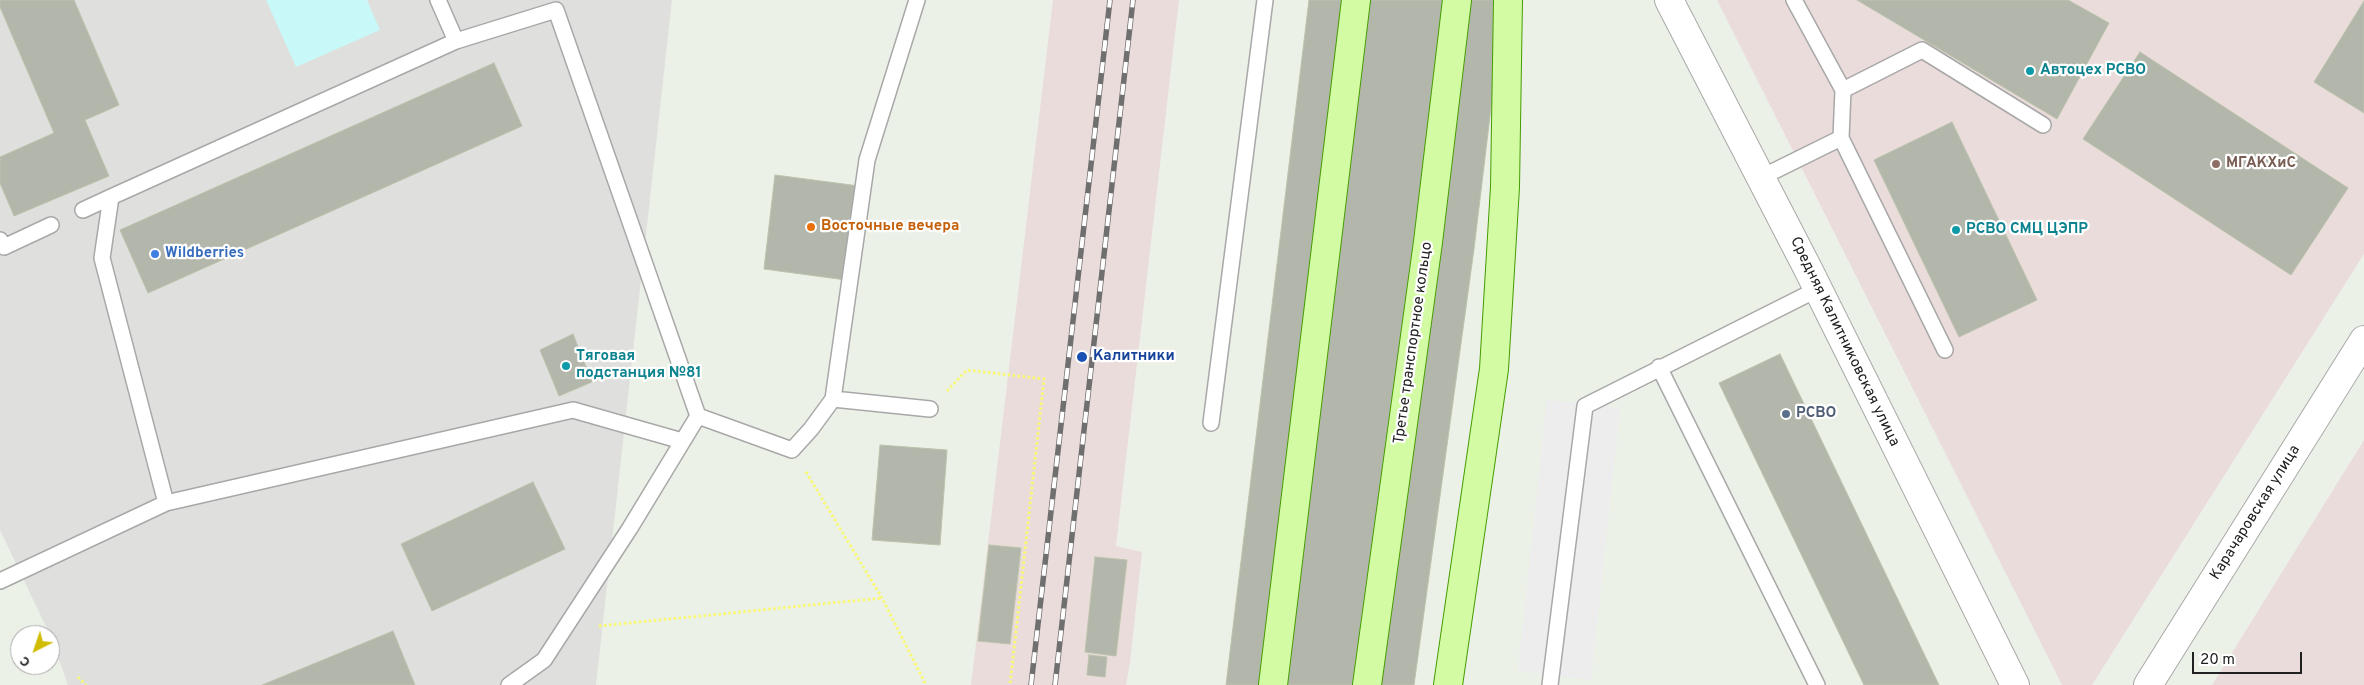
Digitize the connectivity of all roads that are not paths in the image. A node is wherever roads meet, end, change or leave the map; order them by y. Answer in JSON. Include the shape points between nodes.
{"nodes":[{"id":1,"x":438,"y":0,"type":"edge"},
{"id":2,"x":917,"y":0,"type":"edge"},
{"id":3,"x":1265,"y":0,"type":"edge"},
{"id":4,"x":1356,"y":0,"type":"edge"},
{"id":5,"x":1457,"y":0,"type":"edge"},
{"id":6,"x":1508,"y":0,"type":"edge"},
{"id":7,"x":1670,"y":0,"type":"edge"},
{"id":8,"x":1794,"y":0,"type":"edge"},
{"id":9,"x":557,"y":5,"type":"edge"},
{"id":10,"x":456,"y":41,"type":"junction"},
{"id":11,"x":1843,"y":90,"type":"junction"},
{"id":12,"x":2043,"y":125,"type":"dead end"},
{"id":13,"x":1841,"y":138,"type":"junction"},
{"id":14,"x":1762,"y":177,"type":"junction"},
{"id":15,"x":111,"y":197,"type":"junction"},
{"id":16,"x":83,"y":210,"type":"dead end"},
{"id":17,"x":51,"y":226,"type":"dead end"},
{"id":18,"x":0,"y":240,"type":"edge"},
{"id":19,"x":1818,"y":289,"type":"junction"},
{"id":20,"x":2364,"y":340,"type":"edge"},
{"id":21,"x":1946,"y":350,"type":"dead end"},
{"id":22,"x":1659,"y":367,"type":"junction"},
{"id":23,"x":832,"y":400,"type":"junction"},
{"id":24,"x":930,"y":409,"type":"road end"},
{"id":25,"x":698,"y":416,"type":"junction"},
{"id":26,"x":1211,"y":423,"type":"dead end"},
{"id":27,"x":682,"y":441,"type":"junction"},
{"id":28,"x":166,"y":504,"type":"junction"},
{"id":29,"x":0,"y":581,"type":"edge"},
{"id":30,"x":509,"y":685,"type":"edge"},
{"id":31,"x":1273,"y":685,"type":"edge"},
{"id":32,"x":1367,"y":685,"type":"edge"},
{"id":33,"x":1448,"y":685,"type":"edge"},
{"id":34,"x":1550,"y":685,"type":"edge"},
{"id":35,"x":1817,"y":685,"type":"edge"},
{"id":36,"x":2015,"y":685,"type":"edge"},
{"id":37,"x":2148,"y":685,"type":"edge"}],
"edges":[{"from":1,"to":10,"type":"lane"},
{"from":2,"to":23,"type":"lane","via":[[867,160]]},
{"from":3,"to":26,"type":"lane"},
{"from":4,"to":31,"type":"main road"},
{"from":5,"to":32,"type":"main road","name":"Третье транспортное кольцо","via":[[1427,252]]},
{"from":6,"to":33,"type":"main road","via":[[1505,187],[1494,369]]},
{"from":7,"to":14,"type":"street","name":"Средняя Калитниковская улица"},
{"from":8,"to":11,"type":"lane"},
{"from":9,"to":10,"type":"lane"},
{"from":9,"to":25,"type":"lane"},
{"from":10,"to":15,"type":"lane"},
{"from":11,"to":12,"type":"lane","via":[[1922,50]]},
{"from":11,"to":13,"type":"lane"},
{"from":13,"to":14,"type":"lane"},
{"from":13,"to":21,"type":"lane"},
{"from":14,"to":19,"type":"street","name":"Средняя Калитниковская улица"},
{"from":15,"to":16,"type":"lane"},
{"from":15,"to":28,"type":"lane","via":[[102,258]]},
{"from":17,"to":18,"type":"lane","via":[[4,248]]},
{"from":19,"to":22,"type":"lane"},
{"from":19,"to":36,"type":"street","name":"Средняя Калитниковская улица"},
{"from":20,"to":37,"type":"street","name":"Карачаровская улица"},
{"from":22,"to":34,"type":"lane","via":[[1585,406]]},
{"from":22,"to":35,"type":"lane"},
{"from":23,"to":24,"type":"lane"},
{"from":23,"to":25,"type":"lane","via":[[792,450]]},
{"from":25,"to":27,"type":"lane"},
{"from":27,"to":28,"type":"lane","via":[[572,410]]},
{"from":27,"to":30,"type":"lane","via":[[544,660]]},
{"from":28,"to":29,"type":"lane"}]}
